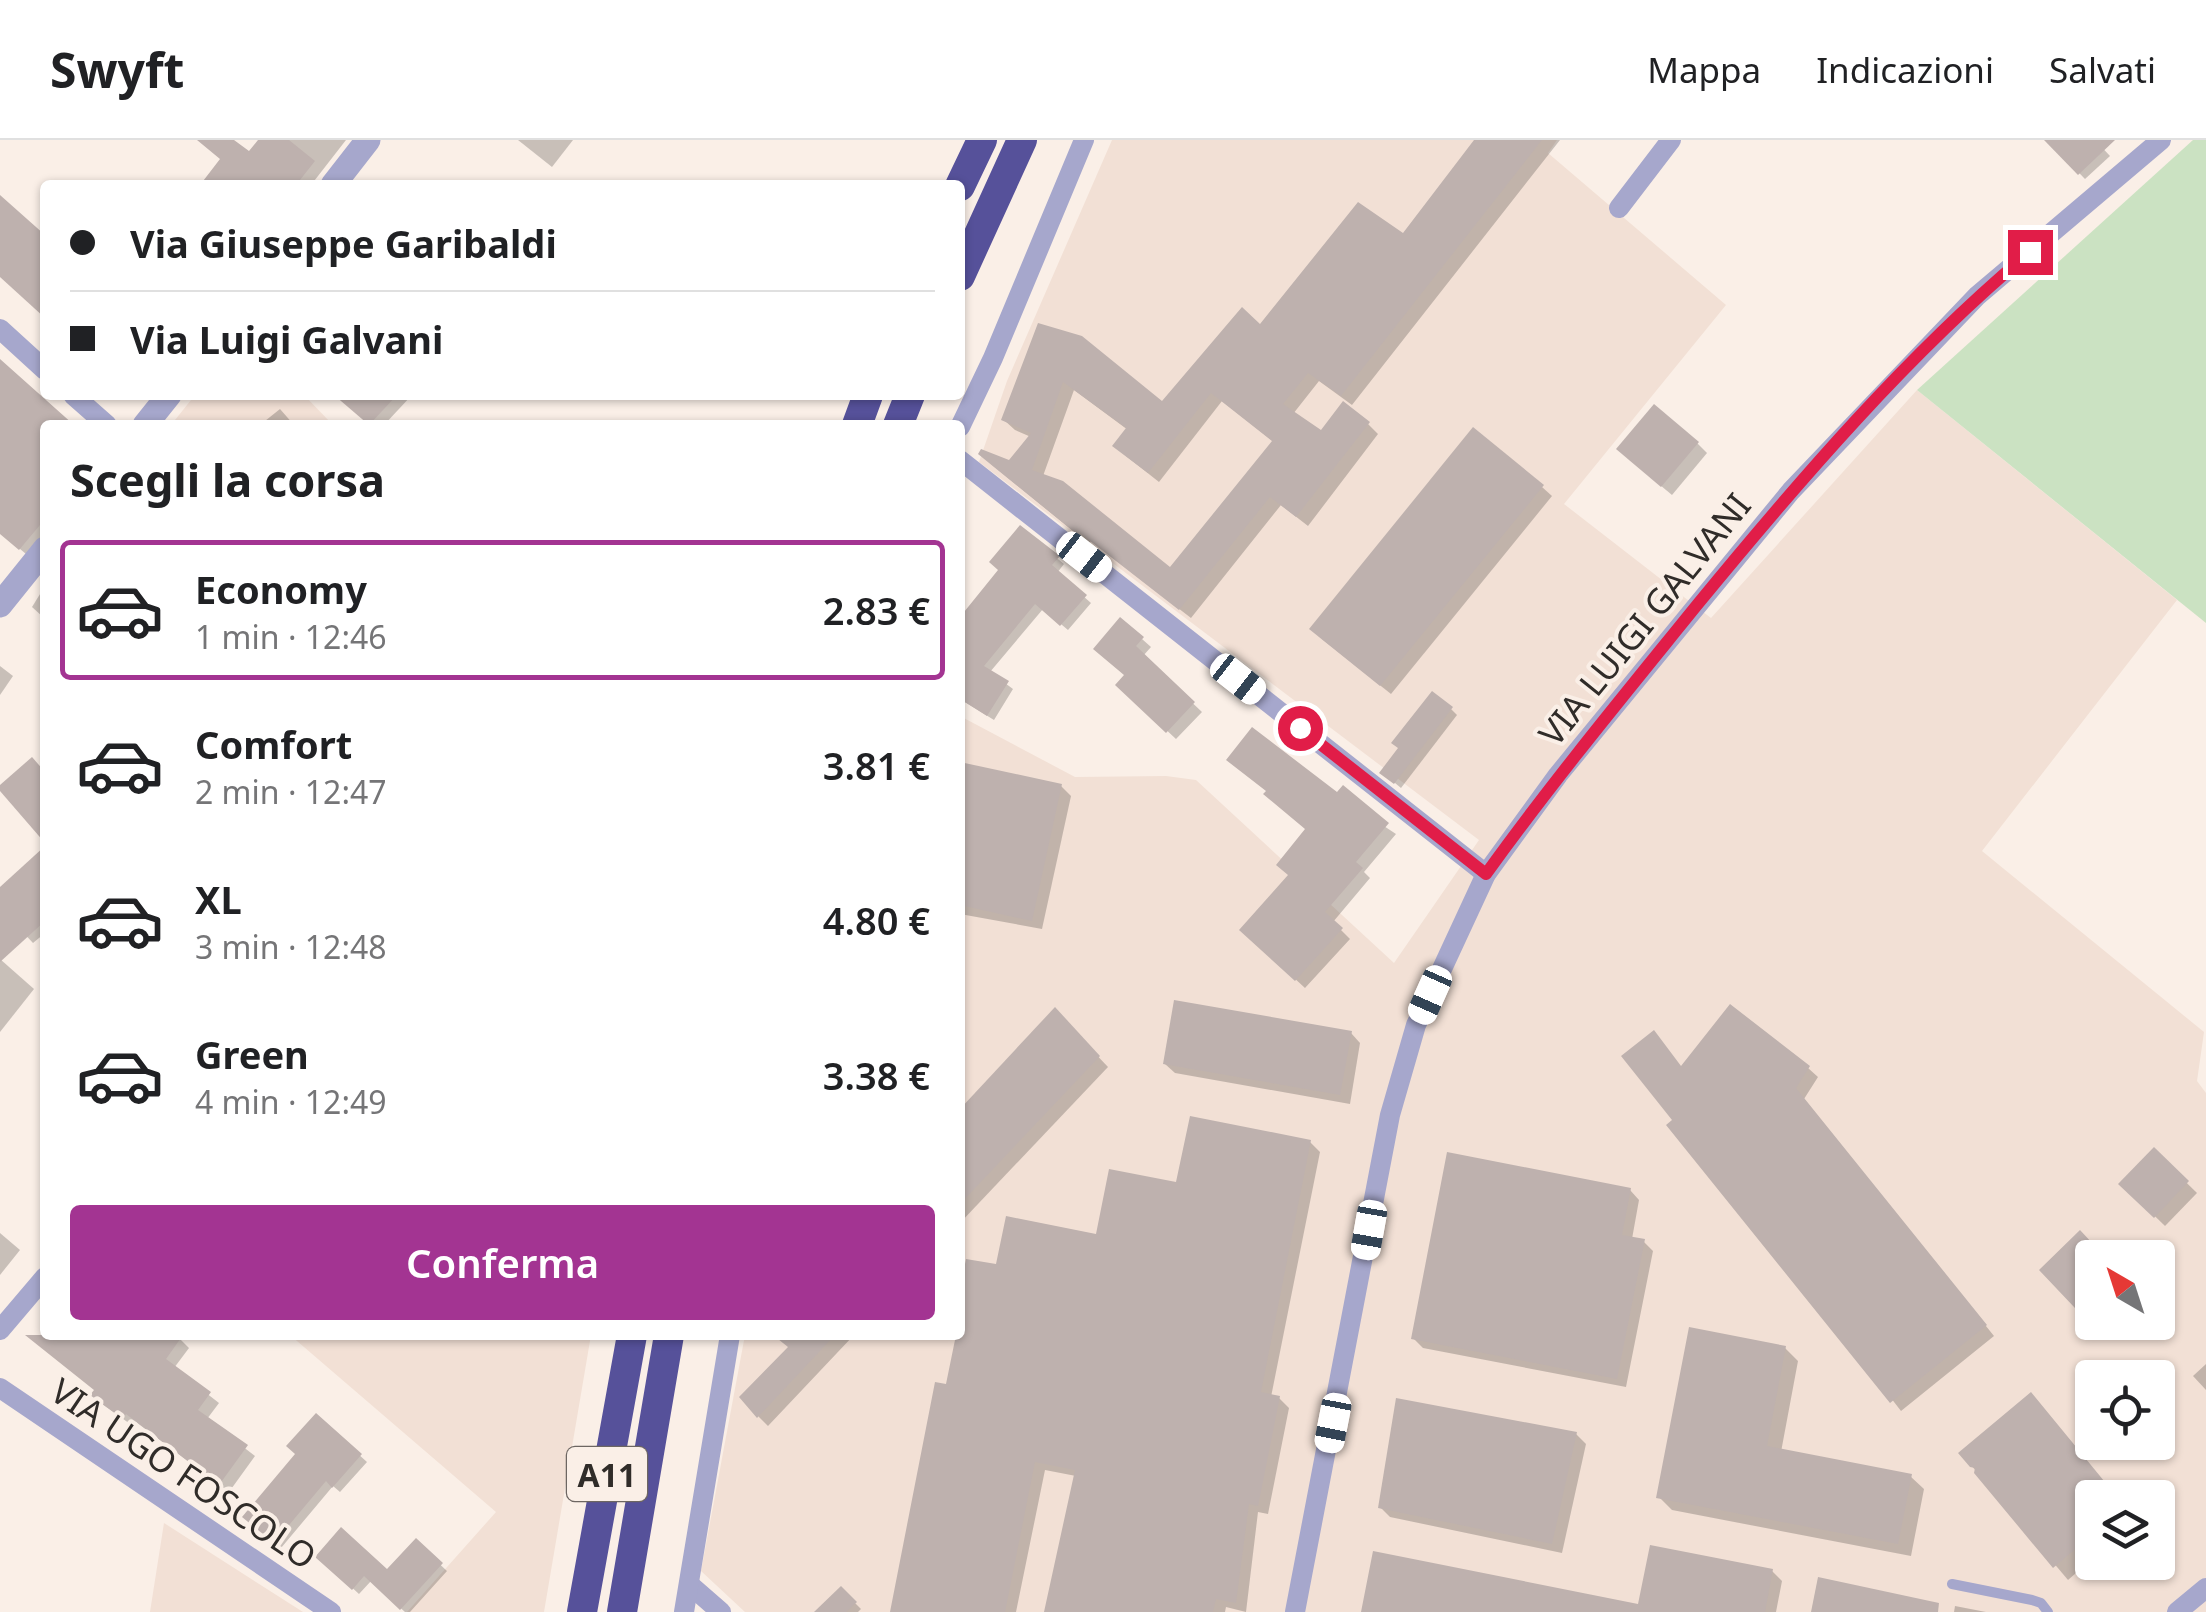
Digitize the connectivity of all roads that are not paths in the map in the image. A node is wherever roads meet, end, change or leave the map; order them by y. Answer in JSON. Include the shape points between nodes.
{"nodes":[{"id":1,"x":368,"y":140,"type":"edge"},
{"id":2,"x":982,"y":140,"type":"edge"},
{"id":3,"x":1022,"y":140,"type":"edge"},
{"id":4,"x":1084,"y":140,"type":"edge"},
{"id":5,"x":1671,"y":140,"type":"edge"},
{"id":6,"x":2161,"y":140,"type":"edge"},
{"id":7,"x":337,"y":180,"type":"edge"},
{"id":8,"x":963,"y":180,"type":"edge"},
{"id":9,"x":1619,"y":208,"type":"dead end"},
{"id":10,"x":965,"y":265,"type":"edge"},
{"id":11,"x":0,"y":330,"type":"edge"},
{"id":12,"x":40,"y":366,"type":"edge"},
{"id":13,"x":79,"y":400,"type":"edge"},
{"id":14,"x":165,"y":400,"type":"edge"},
{"id":15,"x":101,"y":420,"type":"edge"},
{"id":16,"x":150,"y":420,"type":"edge"},
{"id":17,"x":963,"y":420,"type":"edge"},
{"id":18,"x":965,"y":464,"type":"edge"},
{"id":19,"x":40,"y":555,"type":"edge"},
{"id":20,"x":4,"y":592,"type":"edge"},
{"id":21,"x":1486,"y":874,"type":"junction"},
{"id":22,"x":40,"y":1283,"type":"edge"},
{"id":23,"x":0,"y":1330,"type":"edge"},
{"id":24,"x":631,"y":1340,"type":"edge"},
{"id":25,"x":669,"y":1340,"type":"edge"},
{"id":26,"x":729,"y":1340,"type":"edge"},
{"id":27,"x":0,"y":1388,"type":"edge"},
{"id":28,"x":1952,"y":1584,"type":"dead end"},
{"id":29,"x":690,"y":1585,"type":"junction"},
{"id":30,"x":2206,"y":1588,"type":"edge"},
{"id":31,"x":332,"y":1612,"type":"edge"},
{"id":32,"x":582,"y":1612,"type":"edge"},
{"id":33,"x":622,"y":1612,"type":"edge"},
{"id":34,"x":684,"y":1612,"type":"edge"},
{"id":35,"x":721,"y":1612,"type":"edge"},
{"id":36,"x":1295,"y":1612,"type":"edge"},
{"id":37,"x":2048,"y":1612,"type":"edge"},
{"id":38,"x":2177,"y":1612,"type":"edge"}],
"edges":[{"from":1,"to":7,"type":"street"},
{"from":2,"to":8,"type":"highway"},
{"from":3,"to":10,"type":"highway"},
{"from":4,"to":17,"type":"street"},
{"from":5,"to":9,"type":"street"},
{"from":6,"to":21,"type":"street","name":"VIA LUIGI GALVANI","via":[[1977,296],[1791,491],[1558,775]]},
{"from":11,"to":12,"type":"street"},
{"from":13,"to":15,"type":"street"},
{"from":14,"to":16,"type":"street"},
{"from":18,"to":21,"type":"street"},
{"from":19,"to":20,"type":"street"},
{"from":21,"to":36,"type":"street","name":"VIA LUIGI GALVANI","via":[[1416,1025],[1390,1115]]},
{"from":22,"to":23,"type":"street"},
{"from":24,"to":32,"type":"highway","number":"A11"},
{"from":25,"to":33,"type":"highway","number":"A11"},
{"from":26,"to":29,"type":"street"},
{"from":27,"to":31,"type":"street","name":"VIA UGO FOSCOLO"},
{"from":28,"to":37,"type":"lane","via":[[2032,1600]]},
{"from":29,"to":34,"type":"street"},
{"from":29,"to":35,"type":"street"},
{"from":30,"to":38,"type":"street"}]}
